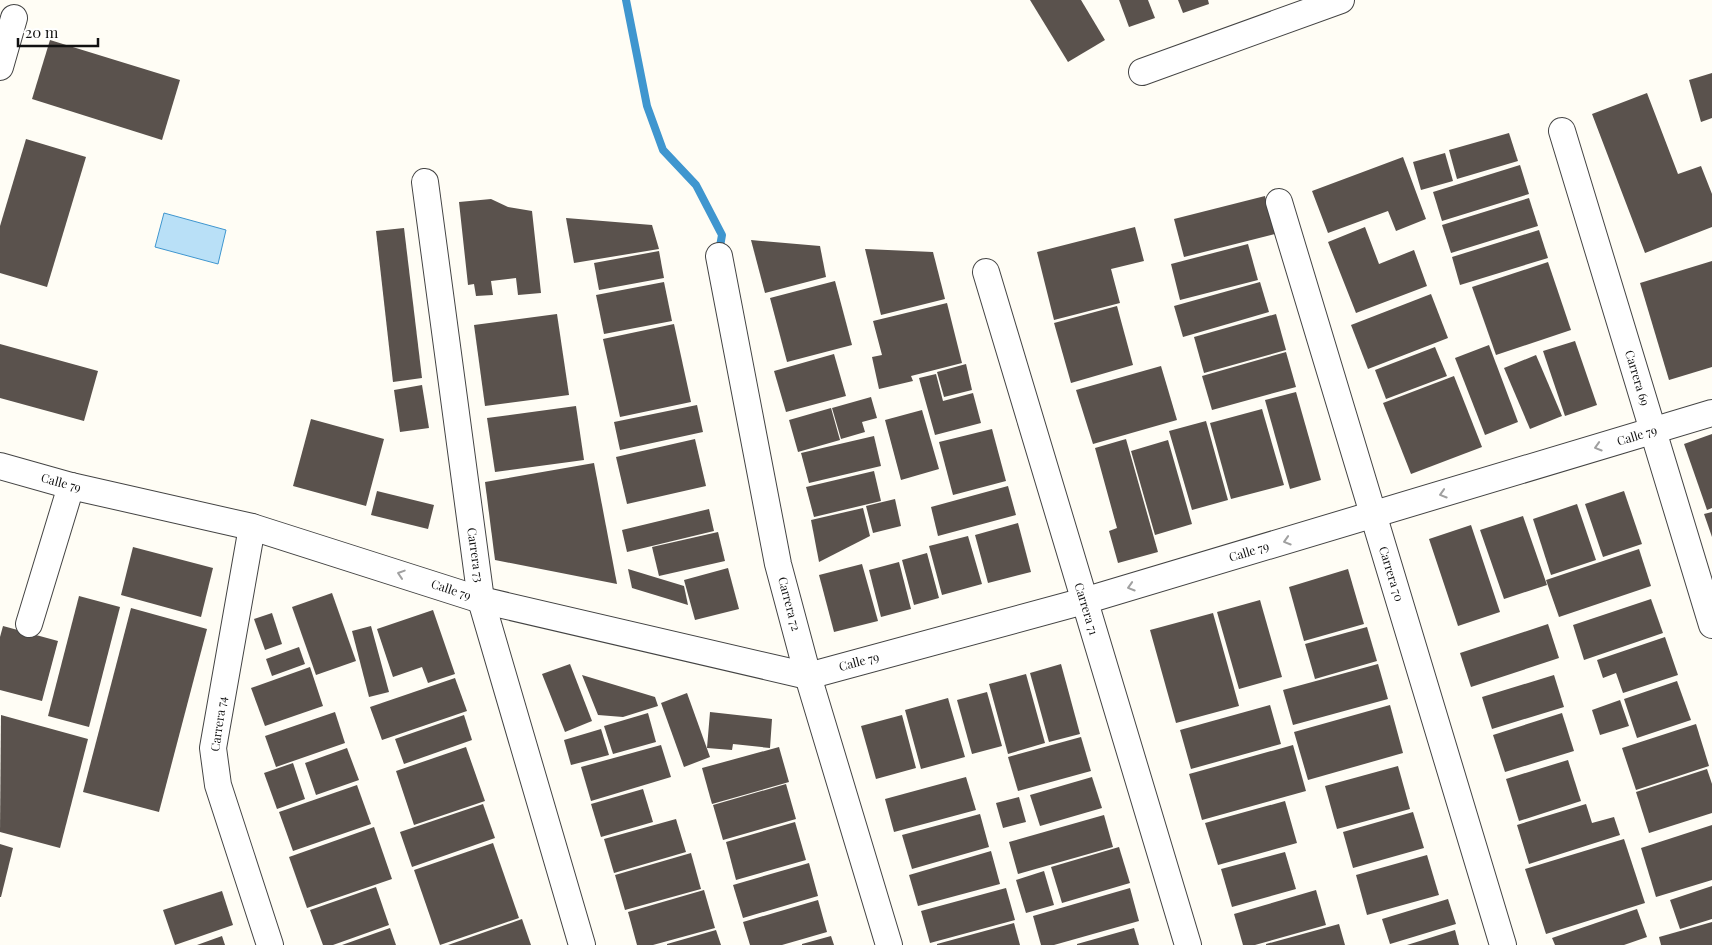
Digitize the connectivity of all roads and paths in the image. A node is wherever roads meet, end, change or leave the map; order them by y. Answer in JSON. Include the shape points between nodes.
{"nodes":[{"id":1,"x":1341,"y":0,"type":"edge"},
{"id":2,"x":14,"y":18,"type":"dead end"},
{"id":3,"x":0,"y":67,"type":"edge"},
{"id":4,"x":1142,"y":72,"type":"dead end"},
{"id":5,"x":1562,"y":131,"type":"dead end"},
{"id":6,"x":425,"y":182,"type":"dead end"},
{"id":7,"x":1279,"y":202,"type":"dead end"},
{"id":8,"x":719,"y":256,"type":"dead end"},
{"id":9,"x":986,"y":272,"type":"dead end"},
{"id":10,"x":1712,"y":414,"type":"edge"},
{"id":11,"x":1653,"y":431,"type":"junction"},
{"id":12,"x":0,"y":466,"type":"edge"},
{"id":13,"x":71,"y":486,"type":"junction"},
{"id":14,"x":1373,"y":515,"type":"junction"},
{"id":15,"x":252,"y":527,"type":"junction"},
{"id":16,"x":481,"y":600,"type":"junction"},
{"id":17,"x":1084,"y":601,"type":"junction"},
{"id":18,"x":29,"y":624,"type":"dead end"},
{"id":19,"x":1712,"y":625,"type":"edge"},
{"id":20,"x":808,"y":676,"type":"junction"},
{"id":21,"x":270,"y":945,"type":"edge"},
{"id":22,"x":582,"y":945,"type":"edge"},
{"id":23,"x":888,"y":945,"type":"edge"},
{"id":24,"x":1188,"y":945,"type":"edge"},
{"id":25,"x":1504,"y":945,"type":"edge"}],
"edges":[{"from":1,"to":4,"type":"street"},
{"from":2,"to":3,"type":"street"},
{"from":5,"to":11,"type":"street","name":"Carrera 69"},
{"from":6,"to":16,"type":"street","name":"Carrera 73"},
{"from":7,"to":14,"type":"street","name":"Carrera 70"},
{"from":8,"to":20,"type":"street","name":"Carrera 72","via":[[778,564]]},
{"from":9,"to":17,"type":"street","name":"Carrera 71"},
{"from":10,"to":11,"type":"street","name":"Calle 79"},
{"from":11,"to":14,"type":"street","name":"Calle 79","one_way":true},
{"from":11,"to":19,"type":"street","name":"Carrera 69"},
{"from":12,"to":13,"type":"street","name":"Calle 79"},
{"from":13,"to":15,"type":"street","name":"Calle 79"},
{"from":13,"to":18,"type":"street"},
{"from":14,"to":17,"type":"street","name":"Calle 79","one_way":true},
{"from":14,"to":25,"type":"street","name":"Carrera 70"},
{"from":16,"to":15,"type":"street","name":"Calle 79","one_way":true},
{"from":15,"to":21,"type":"street","name":"Carrera 74","via":[[214,748],[218,785]]},
{"from":16,"to":20,"type":"street","name":"Calle 79"},
{"from":16,"to":22,"type":"street","name":"Carrera 73"},
{"from":17,"to":20,"type":"street","name":"Calle 79"},
{"from":17,"to":24,"type":"street","name":"Carrera 71"},
{"from":20,"to":23,"type":"street","name":"Carrera 72"}]}
